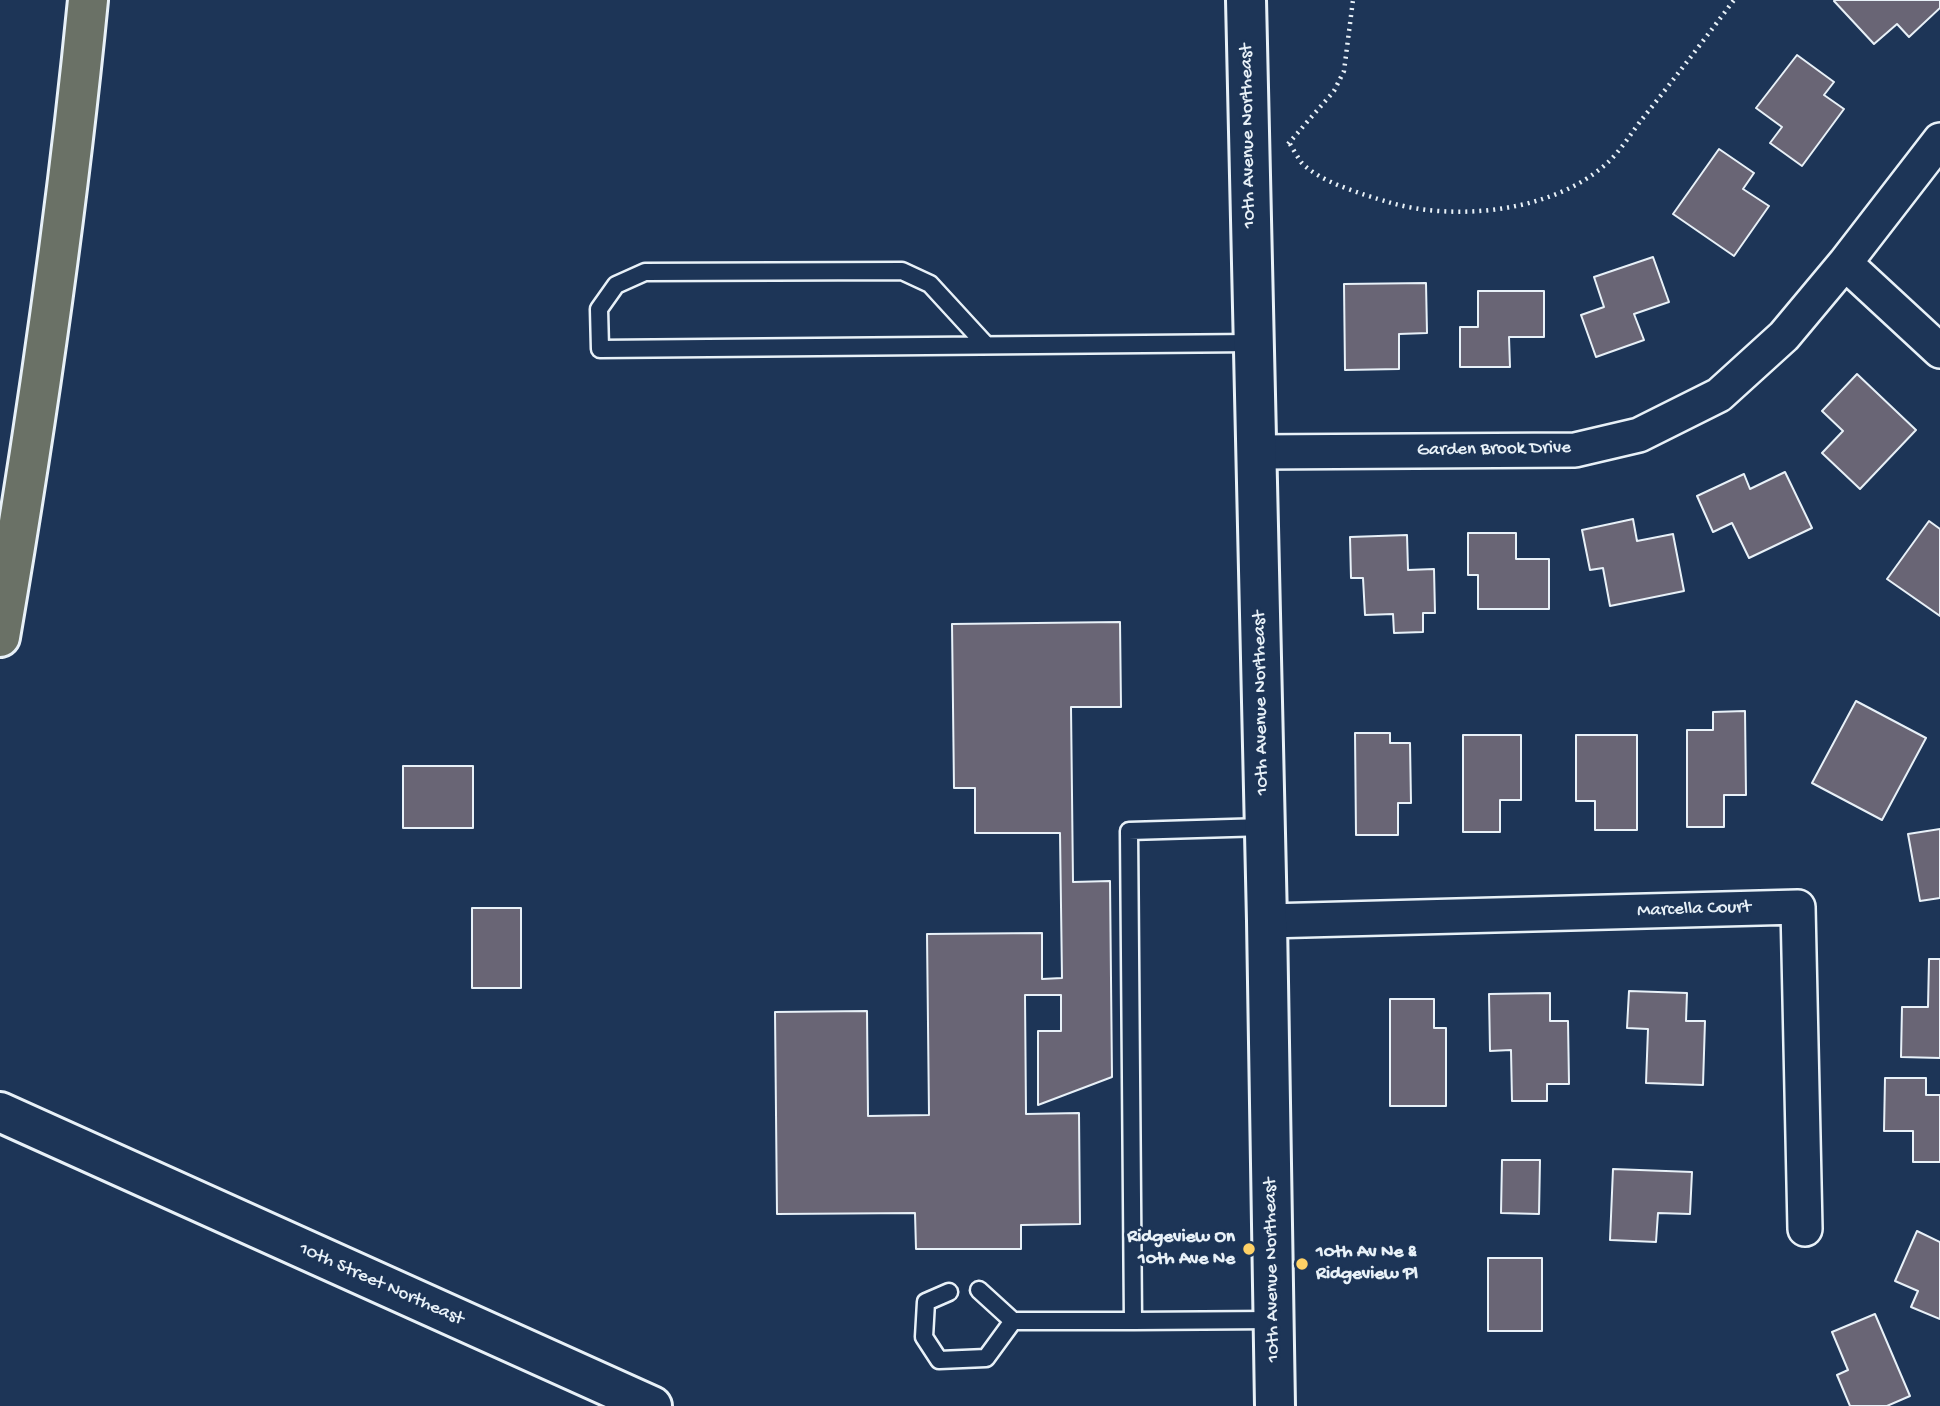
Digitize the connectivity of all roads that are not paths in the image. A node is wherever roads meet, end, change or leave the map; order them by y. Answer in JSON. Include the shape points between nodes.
{"nodes":[{"id":1,"x":88,"y":0,"type":"edge"},
{"id":2,"x":1246,"y":0,"type":"edge"},
{"id":3,"x":1940,"y":139,"type":"edge"},
{"id":4,"x":1845,"y":263,"type":"junction"},
{"id":5,"x":1253,"y":343,"type":"junction"},
{"id":6,"x":986,"y":345,"type":"junction"},
{"id":7,"x":1940,"y":351,"type":"edge"},
{"id":8,"x":1256,"y":452,"type":"junction"},
{"id":9,"x":0,"y":637,"type":"edge"},
{"id":10,"x":1265,"y":827,"type":"junction"},
{"id":11,"x":1267,"y":921,"type":"junction"},
{"id":12,"x":0,"y":1112,"type":"edge"},
{"id":13,"x":1805,"y":1229,"type":"dead end"},
{"id":14,"x":979,"y":1290,"type":"dead end"},
{"id":15,"x":949,"y":1292,"type":"dead end"},
{"id":16,"x":1273,"y":1320,"type":"junction"},
{"id":17,"x":1013,"y":1321,"type":"junction"},
{"id":18,"x":1133,"y":1321,"type":"junction"},
{"id":19,"x":652,"y":1406,"type":"edge"},
{"id":20,"x":1275,"y":1406,"type":"edge"}],
"edges":[{"from":1,"to":9,"type":"highway","via":[[47,345]]},
{"from":2,"to":5,"type":"street","name":"10th Avenue Northeast"},
{"from":3,"to":4,"type":"street","name":"Garden Brook Drive"},
{"from":4,"to":7,"type":"street"},
{"from":4,"to":8,"type":"street","name":"Garden Brook Drive","via":[[1784,336],[1719,395],[1639,435],[1575,450]]},
{"from":5,"to":6,"type":"lane"},
{"from":5,"to":8,"type":"street","name":"10th Avenue Northeast"},
{"from":6,"to":6,"type":"lane","via":[[930,284],[902,271],[645,272],[616,285],[599,309],[600,349]]},
{"from":8,"to":10,"type":"street","name":"10th Avenue Northeast"},
{"from":10,"to":11,"type":"street","name":"10th Avenue Northeast"},
{"from":10,"to":18,"type":"lane","via":[[1129,831]]},
{"from":11,"to":13,"type":"street","name":"Marcella Court","via":[[1798,907]]},
{"from":11,"to":16,"type":"street","name":"10th Avenue Northeast"},
{"from":12,"to":19,"type":"street","name":"10th Street Northeast"},
{"from":14,"to":17,"type":"lane"},
{"from":15,"to":17,"type":"lane","via":[[926,1302],[924,1337],[939,1360],[986,1358]]},
{"from":16,"to":18,"type":"lane"},
{"from":16,"to":20,"type":"street","name":"10th Avenue Northeast"},
{"from":17,"to":18,"type":"lane"}]}
